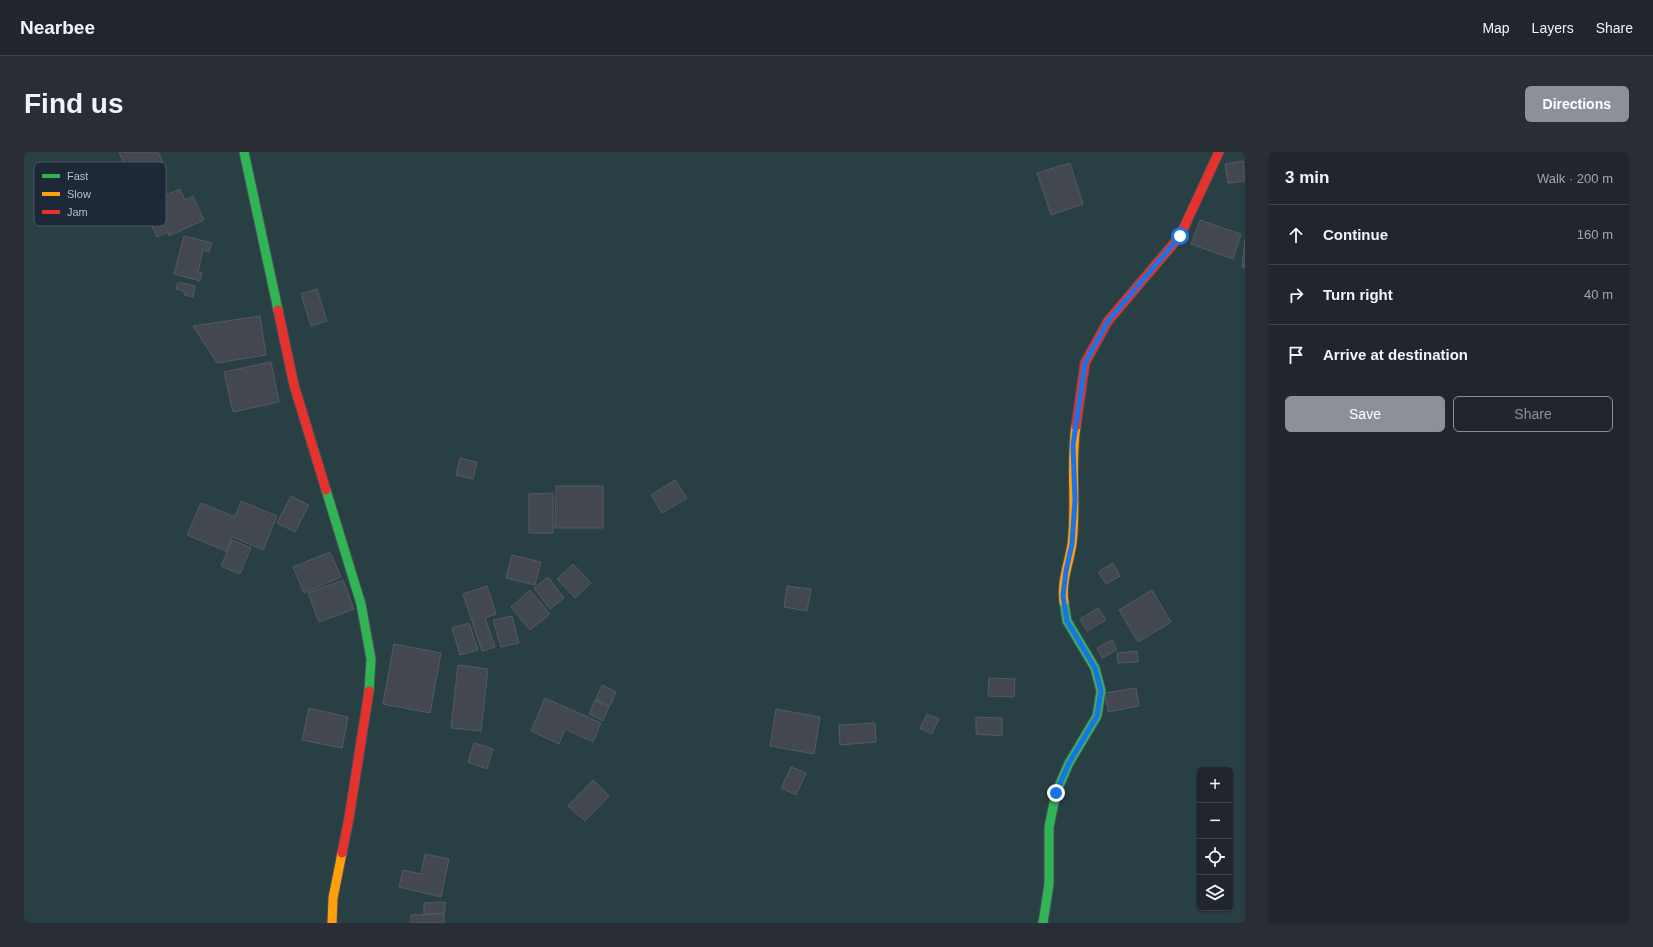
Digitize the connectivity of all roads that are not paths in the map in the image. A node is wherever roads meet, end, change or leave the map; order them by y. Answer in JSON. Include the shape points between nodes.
{"nodes":[{"id":1,"x":244,"y":152,"type":"edge"},
{"id":2,"x":1219,"y":152,"type":"edge"},
{"id":3,"x":332,"y":923,"type":"edge"},
{"id":4,"x":1043,"y":923,"type":"edge"}],
"edges":[{"from":1,"to":3,"type":"street","via":[[294,385],[361,604],[371,659],[368,700],[333,898]]},
{"from":2,"to":4,"type":"street","via":[[1180,236],[1108,321],[1085,363],[1073,445],[1075,500],[1072,544],[1063,596],[1067,621],[1095,668],[1101,691],[1097,716],[1069,763],[1056,793],[1050,827],[1049,884]]}]}
